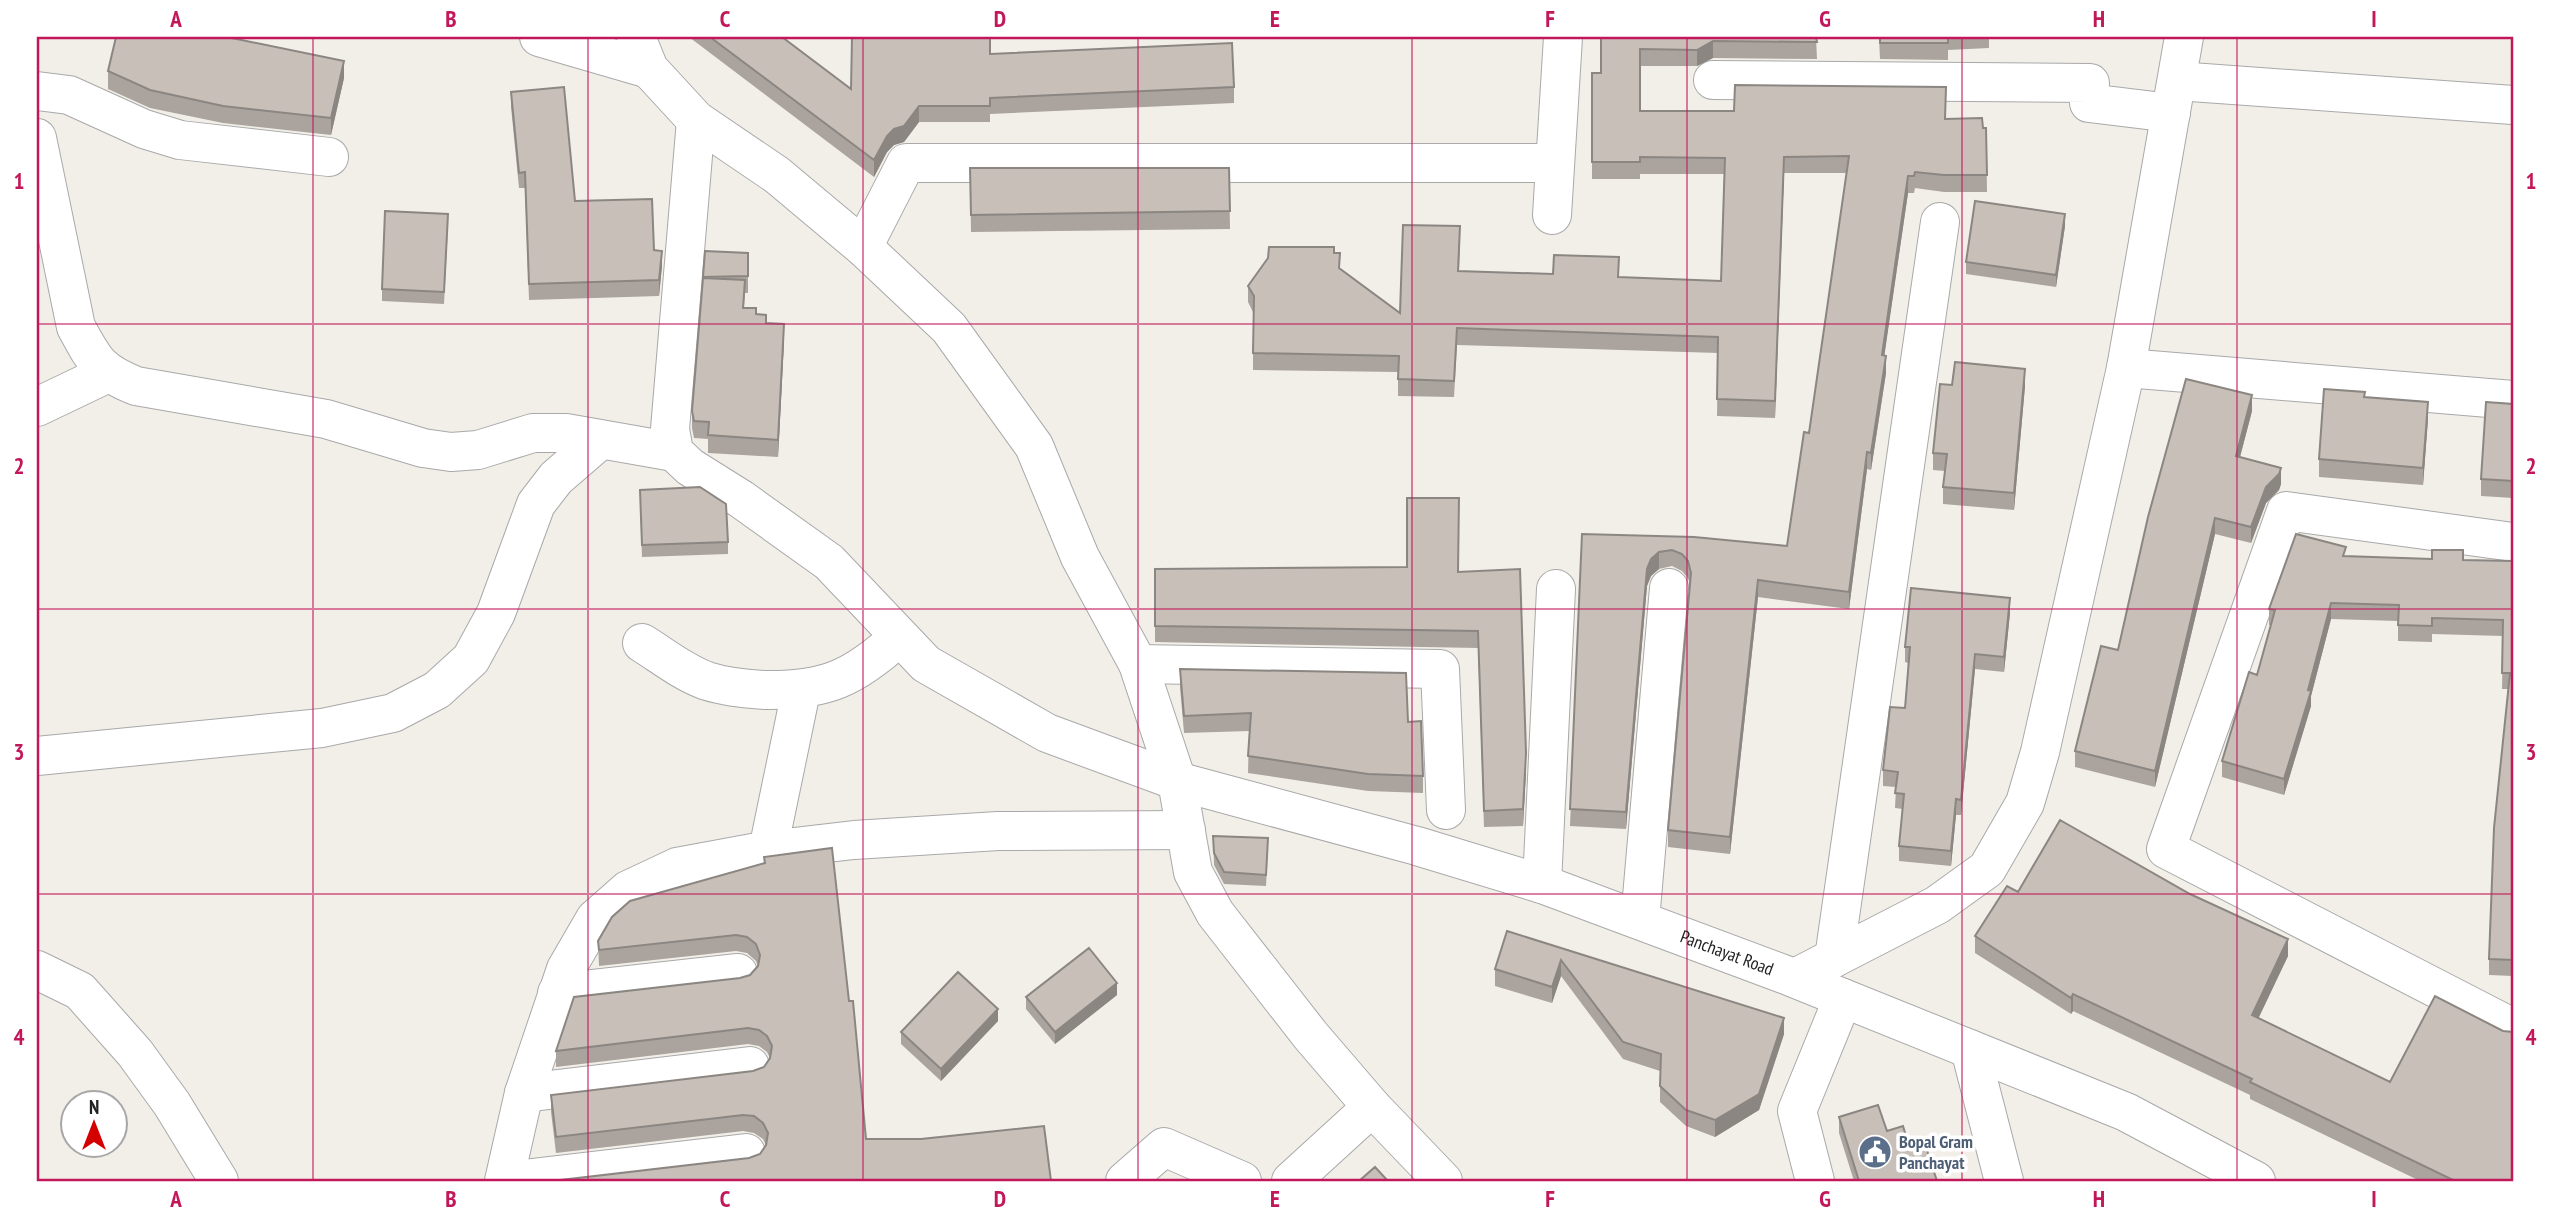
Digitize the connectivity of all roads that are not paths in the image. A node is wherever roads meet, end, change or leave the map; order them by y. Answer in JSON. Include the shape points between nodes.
{"nodes":[{"id":1,"x":539,"y":37,"type":"edge"},
{"id":2,"x":1563,"y":37,"type":"edge"},
{"id":3,"x":2184,"y":37,"type":"edge"},
{"id":4,"x":643,"y":53,"type":"edge"},
{"id":5,"x":1713,"y":80,"type":"dead end"},
{"id":6,"x":37,"y":91,"type":"edge"},
{"id":7,"x":2174,"y":97,"type":"junction"},
{"id":8,"x":2513,"y":105,"type":"edge"},
{"id":9,"x":696,"y":120,"type":"junction"},
{"id":10,"x":37,"y":138,"type":"edge"},
{"id":11,"x":329,"y":157,"type":"dead end"},
{"id":12,"x":1555,"y":163,"type":"junction"},
{"id":13,"x":1552,"y":215,"type":"dead end"},
{"id":14,"x":1940,"y":222,"type":"dead end"},
{"id":15,"x":863,"y":247,"type":"junction"},
{"id":16,"x":2126,"y":368,"type":"junction"},
{"id":17,"x":107,"y":374,"type":"junction"},
{"id":18,"x":2513,"y":400,"type":"edge"},
{"id":19,"x":37,"y":407,"type":"edge"},
{"id":20,"x":600,"y":440,"type":"junction"},
{"id":21,"x":674,"y":452,"type":"junction"},
{"id":22,"x":2513,"y":542,"type":"edge"},
{"id":23,"x":1669,"y":588,"type":"dead end"},
{"id":24,"x":1556,"y":589,"type":"dead end"},
{"id":25,"x":899,"y":637,"type":"junction"},
{"id":26,"x":642,"y":643,"type":"dead end"},
{"id":27,"x":1138,"y":664,"type":"junction"},
{"id":28,"x":801,"y":691,"type":"junction"},
{"id":29,"x":37,"y":756,"type":"edge"},
{"id":30,"x":1177,"y":781,"type":"junction"},
{"id":31,"x":1446,"y":810,"type":"dead end"},
{"id":32,"x":1186,"y":830,"type":"junction"},
{"id":33,"x":768,"y":850,"type":"junction"},
{"id":34,"x":1542,"y":884,"type":"junction"},
{"id":35,"x":1640,"y":920,"type":"junction"},
{"id":36,"x":1834,"y":958,"type":"junction"},
{"id":37,"x":37,"y":970,"type":"edge"},
{"id":38,"x":738,"y":973,"type":"dead end"},
{"id":39,"x":1795,"y":978,"type":"junction"},
{"id":40,"x":557,"y":993,"type":"junction"},
{"id":41,"x":1843,"y":998,"type":"junction"},
{"id":42,"x":2513,"y":1028,"type":"edge"},
{"id":43,"x":1970,"y":1049,"type":"junction"},
{"id":44,"x":750,"y":1066,"type":"dead end"},
{"id":45,"x":524,"y":1093,"type":"junction"},
{"id":46,"x":1372,"y":1107,"type":"junction"},
{"id":47,"x":746,"y":1153,"type":"dead end"},
{"id":48,"x":219,"y":1181,"type":"edge"},
{"id":49,"x":505,"y":1181,"type":"edge"},
{"id":50,"x":1125,"y":1181,"type":"edge"},
{"id":51,"x":1242,"y":1181,"type":"edge"},
{"id":52,"x":1292,"y":1181,"type":"edge"},
{"id":53,"x":1443,"y":1181,"type":"edge"},
{"id":54,"x":1815,"y":1181,"type":"edge"},
{"id":55,"x":2004,"y":1181,"type":"edge"},
{"id":56,"x":2256,"y":1181,"type":"edge"}],
"edges":[{"from":1,"to":4,"type":"street"},
{"from":2,"to":12,"type":"street"},
{"from":3,"to":7,"type":"street"},
{"from":4,"to":9,"type":"street"},
{"from":5,"to":7,"type":"street","via":[[2091,83],[2089,103]]},
{"from":6,"to":11,"type":"street","via":[[69,95],[180,140]]},
{"from":7,"to":8,"type":"street"},
{"from":7,"to":16,"type":"street"},
{"from":9,"to":15,"type":"street","via":[[777,175]]},
{"from":9,"to":21,"type":"street","via":[[670,429]]},
{"from":10,"to":17,"type":"street","via":[[76,327]]},
{"from":12,"to":13,"type":"street"},
{"from":12,"to":15,"type":"street","via":[[906,163]]},
{"from":14,"to":36,"type":"street"},
{"from":15,"to":27,"type":"street","via":[[949,328],[1034,446],[1080,557]]},
{"from":16,"to":18,"type":"street"},
{"from":16,"to":36,"type":"street","via":[[2025,803],[1987,869],[1937,905]]},
{"from":17,"to":19,"type":"street"},
{"from":17,"to":20,"type":"street","via":[[136,386],[326,419],[451,452],[478,450],[533,433]]},
{"from":20,"to":21,"type":"street"},
{"from":20,"to":29,"type":"street","via":[[556,478],[536,504],[496,613],[471,659],[437,690],[393,713],[322,728]]},
{"from":21,"to":25,"type":"street","name":"Panchayat Road","via":[[829,562]]},
{"from":22,"to":42,"type":"street","via":[[2286,511],[2166,849]]},
{"from":23,"to":35,"type":"street"},
{"from":24,"to":34,"type":"street"},
{"from":25,"to":28,"type":"street","via":[[868,666],[836,682]]},
{"from":25,"to":30,"type":"street","name":"Panchayat Road","via":[[926,664],[1047,733]]},
{"from":26,"to":28,"type":"street","via":[[706,681],[743,689]]},
{"from":27,"to":30,"type":"street"},
{"from":27,"to":31,"type":"street","via":[[1440,669]]},
{"from":28,"to":33,"type":"street"},
{"from":30,"to":32,"type":"street"},
{"from":30,"to":34,"type":"street","name":"Panchayat Road","via":[[1417,845]]},
{"from":32,"to":33,"type":"street","via":[[998,831]]},
{"from":32,"to":46,"type":"street","via":[[1194,872],[1215,913]]},
{"from":33,"to":40,"type":"street","via":[[677,867],[628,890],[595,919]]},
{"from":34,"to":35,"type":"street","name":"Panchayat Road"},
{"from":35,"to":39,"type":"street","name":"Panchayat Road"},
{"from":36,"to":39,"type":"street"},
{"from":37,"to":48,"type":"street","via":[[80,991],[135,1053]]},
{"from":38,"to":40,"type":"street"},
{"from":39,"to":41,"type":"street","name":"Panchayat Road"},
{"from":40,"to":45,"type":"street"},
{"from":41,"to":43,"type":"street","name":"Panchayat Road"},
{"from":41,"to":54,"type":"street","via":[[1797,1111]]},
{"from":43,"to":55,"type":"street"},
{"from":43,"to":56,"type":"street","name":"Panchayat Road","via":[[2126,1112]]},
{"from":44,"to":45,"type":"street"},
{"from":45,"to":49,"type":"street"},
{"from":46,"to":52,"type":"street"},
{"from":46,"to":53,"type":"street"},
{"from":47,"to":49,"type":"street"},
{"from":50,"to":51,"type":"street","via":[[1164,1147]]}]}
